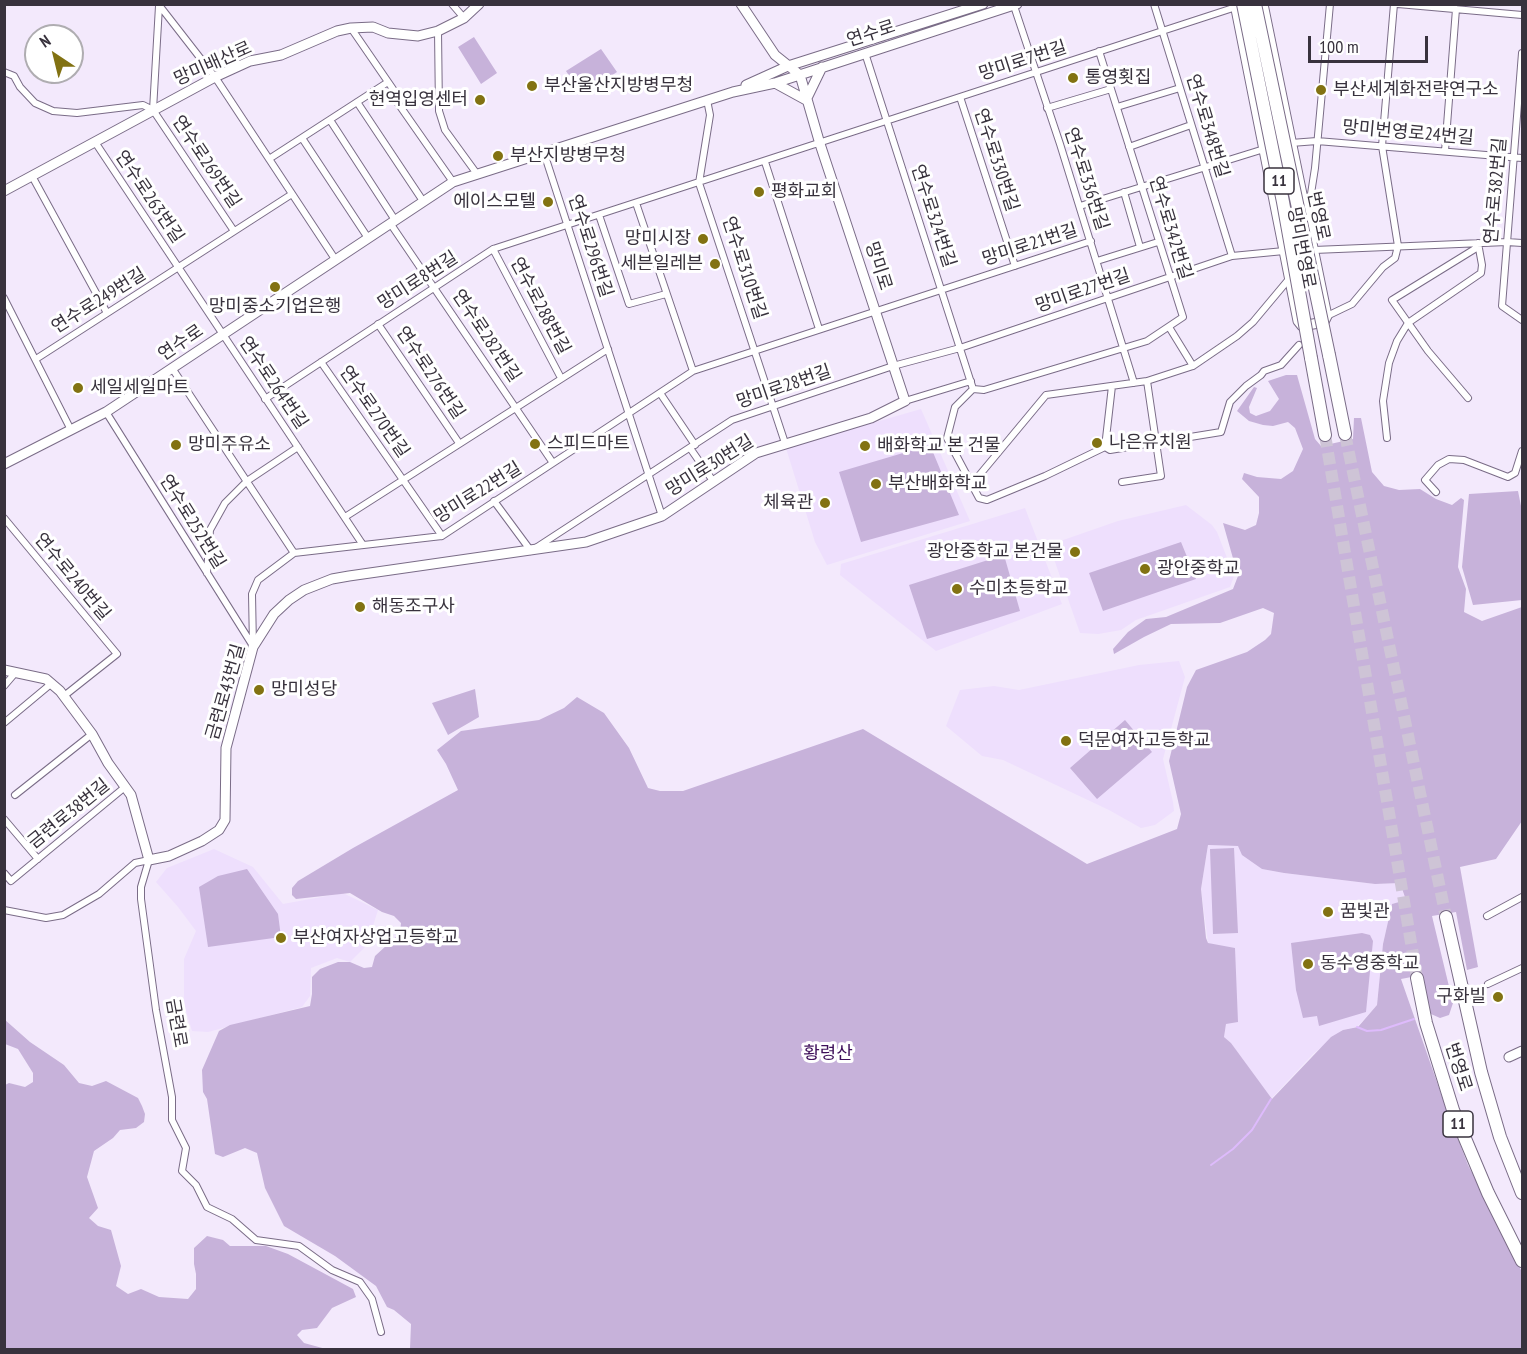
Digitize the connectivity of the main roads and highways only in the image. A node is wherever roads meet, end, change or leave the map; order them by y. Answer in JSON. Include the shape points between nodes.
{"nodes":[{"id":1,"x":1255,"y":4,"type":"edge"},
{"id":2,"x":1238,"y":5,"type":"edge"},
{"id":3,"x":1346,"y":434,"type":"tunnel mouth"},
{"id":4,"x":1325,"y":435,"type":"tunnel mouth"},
{"id":5,"x":1446,"y":917,"type":"tunnel mouth"},
{"id":6,"x":1417,"y":978,"type":"tunnel mouth"},
{"id":7,"x":1522,"y":1193,"type":"edge"},
{"id":8,"x":1522,"y":1261,"type":"edge"}],
"edges":[{"from":1,"to":3,"type":"highway","name":"번영로","number":"11","bridge":true},
{"from":2,"to":4,"type":"highway","name":"번영로","number":"11","bridge":true,"via":[[1282,194]]},
{"from":5,"to":7,"type":"highway","name":"번영로","number":"11","via":[[1480,1072]]},
{"from":6,"to":8,"type":"highway","name":"번영로","number":"11","via":[[1452,1110]]}]}
